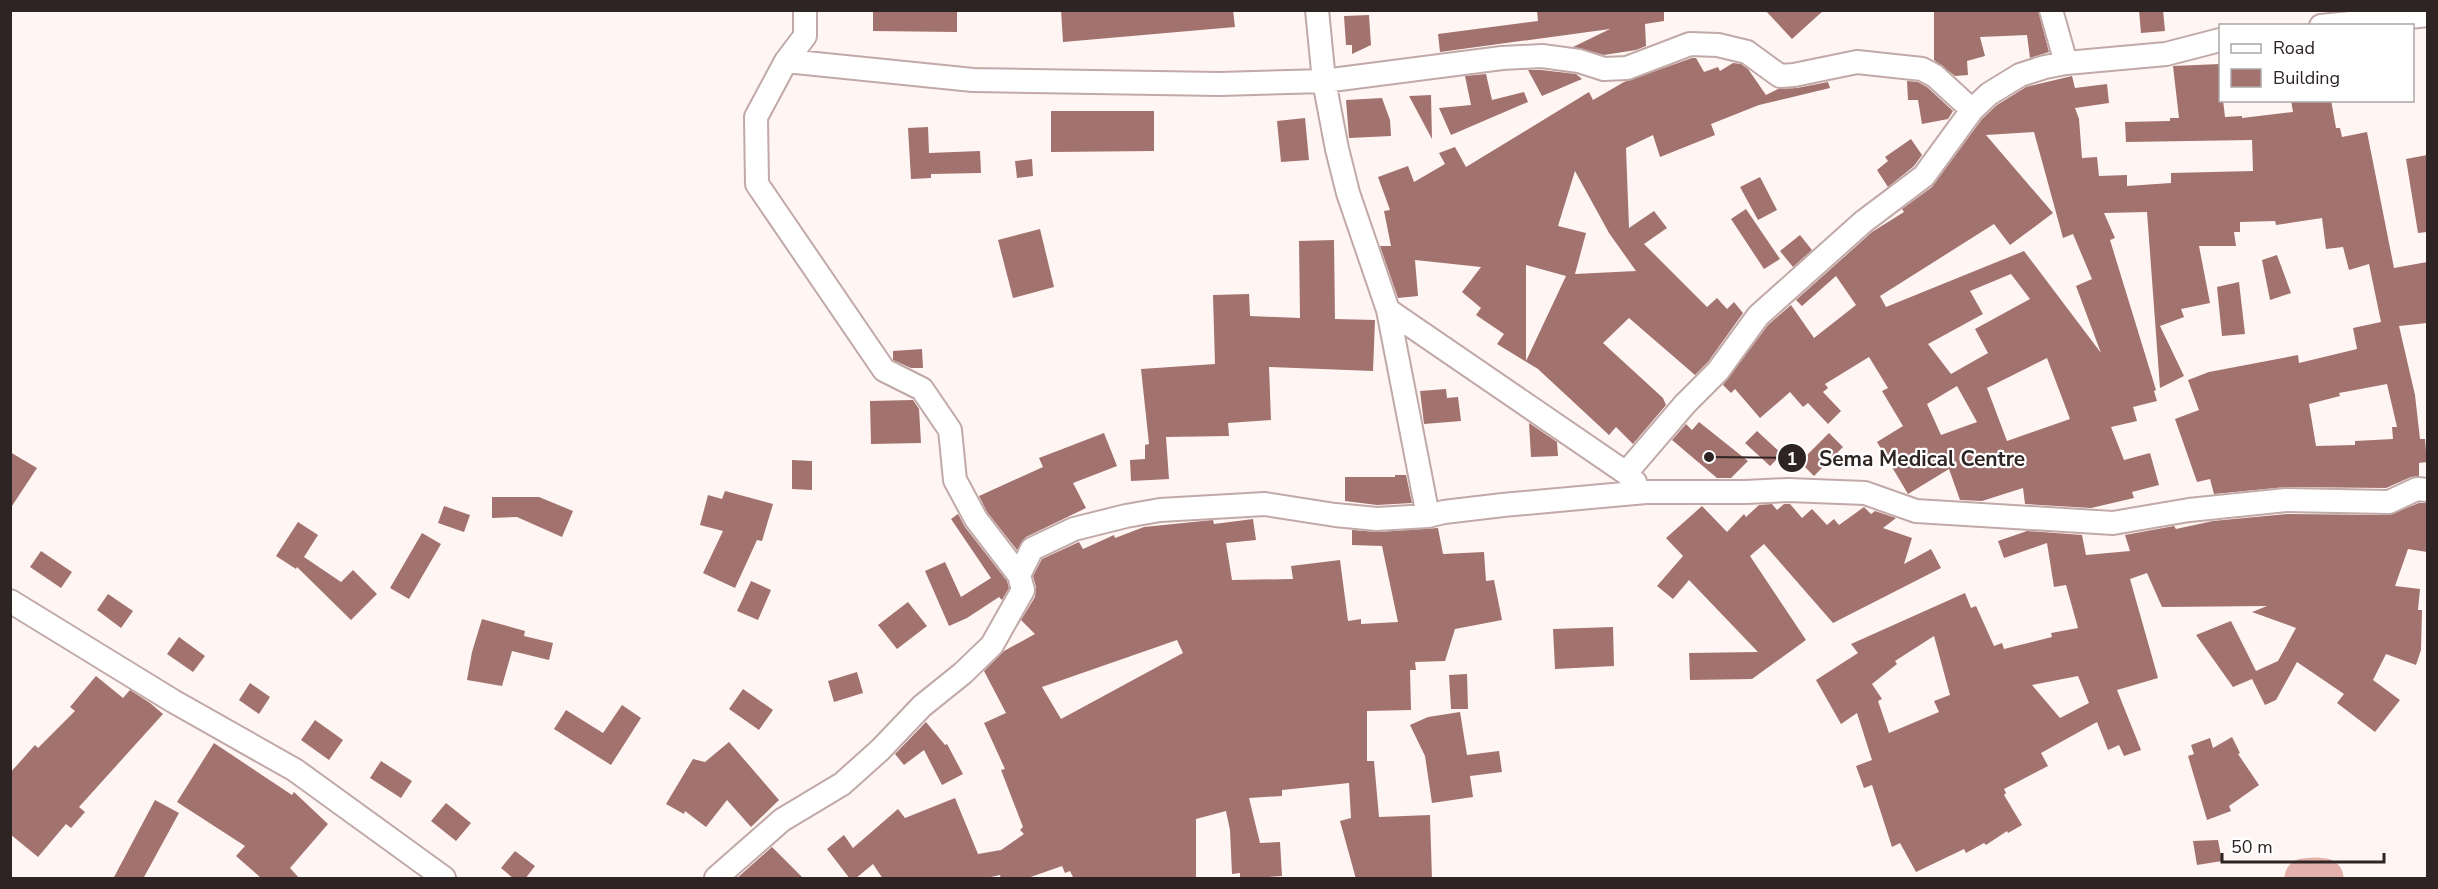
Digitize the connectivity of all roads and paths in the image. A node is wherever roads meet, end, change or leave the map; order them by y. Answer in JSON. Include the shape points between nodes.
{"nodes":[{"id":1,"x":805,"y":10,"type":"edge"},
{"id":2,"x":1317,"y":10,"type":"edge"},
{"id":3,"x":2051,"y":10,"type":"edge"},
{"id":4,"x":2427,"y":15,"type":"edge"},
{"id":5,"x":2340,"y":24,"type":"edge"},
{"id":6,"x":2219,"y":40,"type":"edge"},
{"id":7,"x":786,"y":61,"type":"junction"},
{"id":8,"x":2066,"y":63,"type":"junction"},
{"id":9,"x":1324,"y":81,"type":"junction"},
{"id":10,"x":1972,"y":110,"type":"junction"},
{"id":11,"x":1388,"y":310,"type":"junction"},
{"id":12,"x":1626,"y":473,"type":"junction"},
{"id":13,"x":2427,"y":490,"type":"edge"},
{"id":14,"x":1646,"y":492,"type":"junction"},
{"id":15,"x":1428,"y":516,"type":"junction"},
{"id":16,"x":1019,"y":575,"type":"junction"},
{"id":17,"x":10,"y":601,"type":"edge"},
{"id":18,"x":444,"y":879,"type":"edge"},
{"id":19,"x":716,"y":879,"type":"edge"}],
"edges":[{"from":1,"to":7,"type":"street","via":[[805,36]]},
{"from":2,"to":9,"type":"street"},
{"from":3,"to":8,"type":"street"},
{"from":4,"to":5,"type":"street"},
{"from":6,"to":8,"type":"street","via":[[2166,54]]},
{"from":7,"to":9,"type":"street","via":[[973,80],[1219,84]]},
{"from":7,"to":16,"type":"street","via":[[756,117],[757,184],[884,370],[922,389],[950,430],[955,480],[976,519]]},
{"from":8,"to":10,"type":"street","via":[[2020,75]]},
{"from":9,"to":10,"type":"street","via":[[1542,56],[1604,69],[1627,68],[1690,45],[1718,45],[1747,51],[1780,76],[1857,62],[1922,69]]},
{"from":9,"to":11,"type":"street","via":[[1348,193]]},
{"from":10,"to":12,"type":"street","via":[[1924,176],[1863,222],[1758,316],[1718,371]]},
{"from":11,"to":12,"type":"street"},
{"from":11,"to":15,"type":"street"},
{"from":12,"to":14,"type":"street"},
{"from":13,"to":14,"type":"street","via":[[2417,489],[2388,502],[2286,500],[2188,510],[2113,523],[1916,510],[1865,493]]},
{"from":14,"to":15,"type":"street"},
{"from":15,"to":16,"type":"street","via":[[1377,519],[1265,504],[1160,510],[1074,530],[1032,549]]},
{"from":16,"to":19,"type":"street","via":[[1023,590],[992,645],[921,706],[842,784],[782,820]]},
{"from":17,"to":18,"type":"street","via":[[295,770]]}]}
